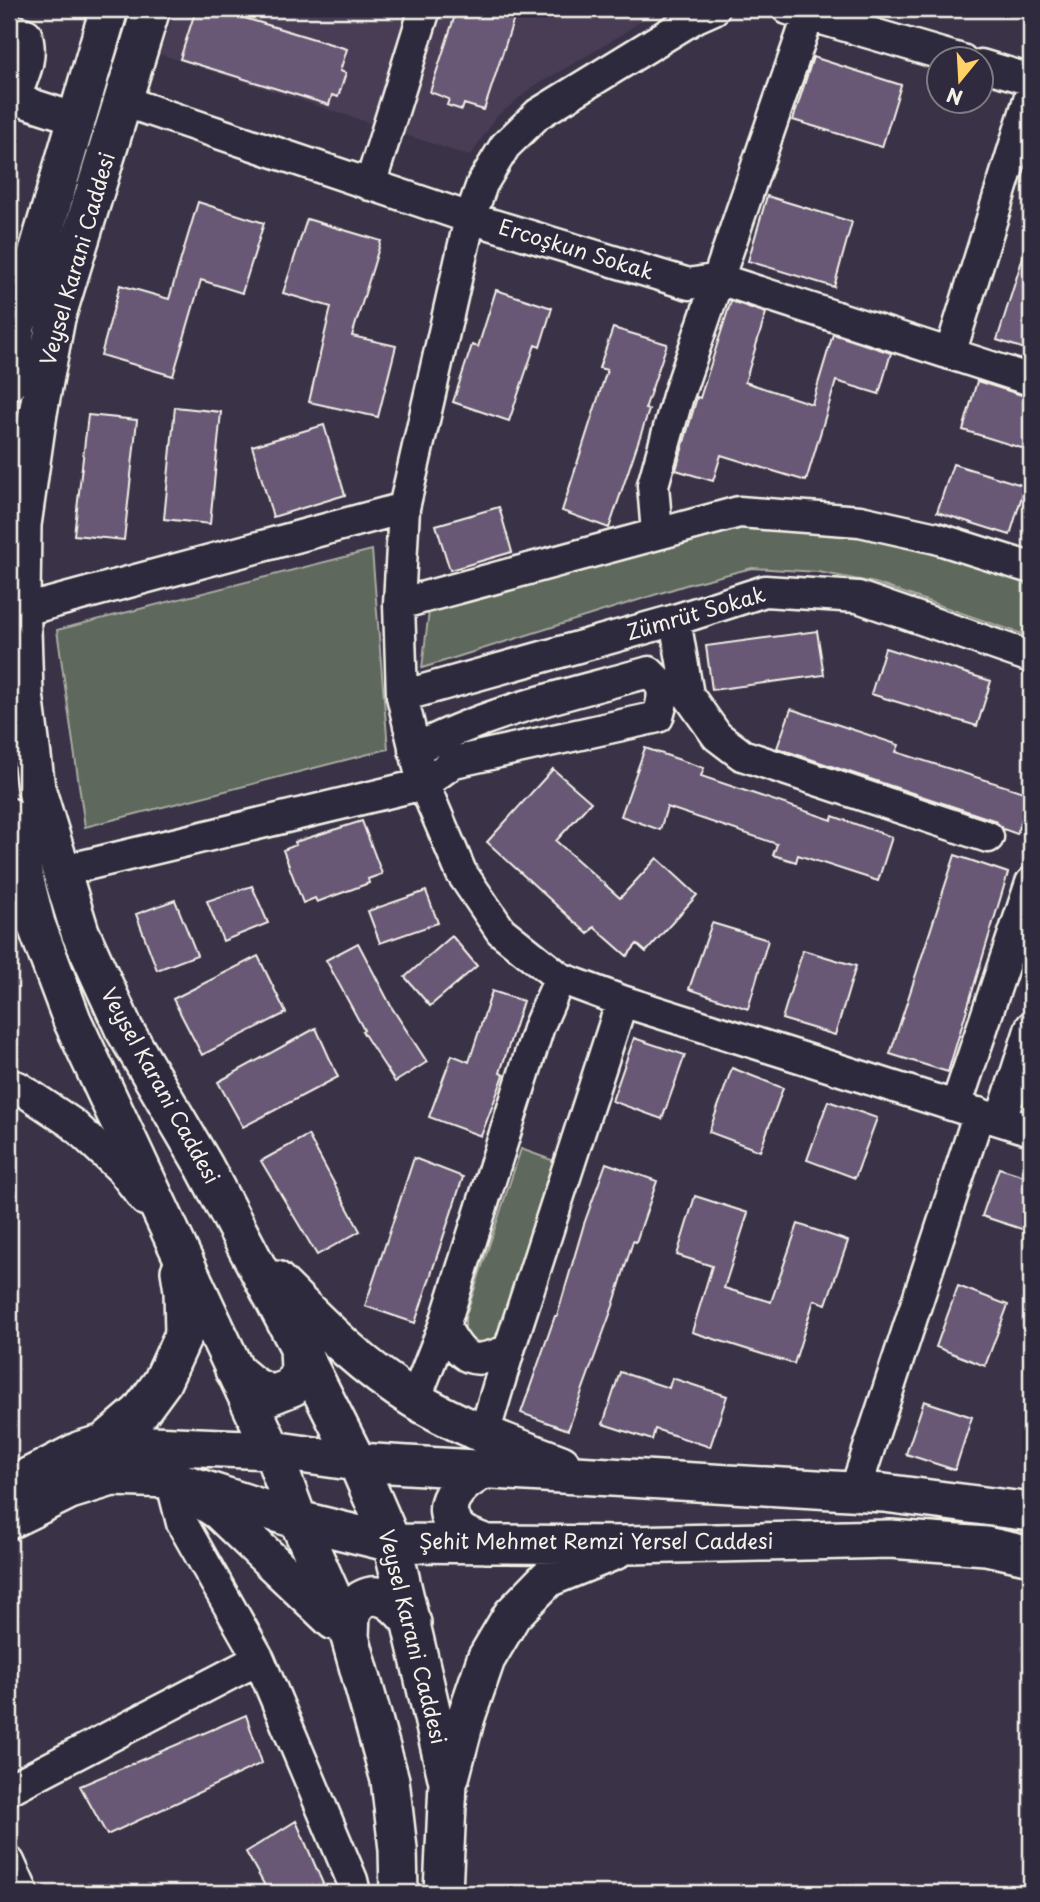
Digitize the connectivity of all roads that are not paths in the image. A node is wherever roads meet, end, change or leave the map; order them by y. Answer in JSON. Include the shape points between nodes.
{"nodes":[{"id":1,"x":109,"y":9,"type":"edge"},
{"id":2,"x":151,"y":9,"type":"edge"},
{"id":3,"x":425,"y":9,"type":"edge"},
{"id":4,"x":714,"y":9,"type":"edge"},
{"id":5,"x":799,"y":12,"type":"edge"},
{"id":6,"x":9,"y":29,"type":"edge"},
{"id":7,"x":925,"y":49,"type":"edge"},
{"id":8,"x":995,"y":69,"type":"edge"},
{"id":9,"x":1031,"y":80,"type":"edge"},
{"id":10,"x":1031,"y":93,"type":"edge"},
{"id":11,"x":11,"y":98,"type":"edge"},
{"id":12,"x":123,"y":102,"type":"junction"},
{"id":13,"x":77,"y":119,"type":"junction"},
{"id":14,"x":370,"y":185,"type":"junction"},
{"id":15,"x":470,"y":218,"type":"junction"},
{"id":16,"x":719,"y":279,"type":"junction"},
{"id":17,"x":950,"y":354,"type":"junction"},
{"id":18,"x":1031,"y":380,"type":"edge"},
{"id":19,"x":9,"y":381,"type":"edge"},
{"id":20,"x":404,"y":508,"type":"junction"},
{"id":21,"x":657,"y":533,"type":"junction"},
{"id":22,"x":1031,"y":568,"type":"edge"},
{"id":23,"x":399,"y":604,"type":"junction"},
{"id":24,"x":21,"y":611,"type":"junction"},
{"id":25,"x":675,"y":620,"type":"junction"},
{"id":26,"x":1031,"y":657,"type":"edge"},
{"id":27,"x":402,"y":696,"type":"junction"},
{"id":28,"x":414,"y":750,"type":"junction"},
{"id":29,"x":424,"y":784,"type":"junction"},
{"id":30,"x":9,"y":817,"type":"edge"},
{"id":31,"x":988,"y":837,"type":"dead end"},
{"id":32,"x":61,"y":871,"type":"junction"},
{"id":33,"x":1031,"y":883,"type":"edge"},
{"id":34,"x":561,"y":978,"type":"junction"},
{"id":35,"x":622,"y":1001,"type":"junction"},
{"id":36,"x":1031,"y":1027,"type":"edge"},
{"id":37,"x":9,"y":1084,"type":"edge"},
{"id":38,"x":979,"y":1113,"type":"junction"},
{"id":39,"x":1031,"y":1130,"type":"edge"},
{"id":40,"x":175,"y":1239,"type":"junction"},
{"id":41,"x":250,"y":1254,"type":"junction"},
{"id":42,"x":444,"y":1326,"type":"junction"},
{"id":43,"x":299,"y":1348,"type":"junction"},
{"id":44,"x":509,"y":1350,"type":"junction"},
{"id":45,"x":234,"y":1370,"type":"junction"},
{"id":46,"x":415,"y":1399,"type":"junction"},
{"id":47,"x":484,"y":1434,"type":"junction"},
{"id":48,"x":104,"y":1443,"type":"junction"},
{"id":49,"x":272,"y":1450,"type":"junction"},
{"id":50,"x":357,"y":1462,"type":"junction"},
{"id":51,"x":482,"y":1471,"type":"junction"},
{"id":52,"x":589,"y":1475,"type":"junction"},
{"id":53,"x":172,"y":1479,"type":"junction"},
{"id":54,"x":9,"y":1487,"type":"edge"},
{"id":55,"x":855,"y":1491,"type":"junction"},
{"id":56,"x":1031,"y":1512,"type":"edge"},
{"id":57,"x":9,"y":1520,"type":"edge"},
{"id":58,"x":298,"y":1520,"type":"junction"},
{"id":59,"x":392,"y":1543,"type":"junction"},
{"id":60,"x":486,"y":1544,"type":"junction"},
{"id":61,"x":629,"y":1545,"type":"junction"},
{"id":62,"x":1031,"y":1556,"type":"edge"},
{"id":63,"x":412,"y":1623,"type":"junction"},
{"id":64,"x":350,"y":1637,"type":"junction"},
{"id":65,"x":258,"y":1659,"type":"junction"},
{"id":66,"x":449,"y":1782,"type":"junction"},
{"id":67,"x":9,"y":1789,"type":"edge"},
{"id":68,"x":9,"y":1862,"type":"edge"},
{"id":69,"x":23,"y":1893,"type":"edge"},
{"id":70,"x":355,"y":1893,"type":"edge"},
{"id":71,"x":399,"y":1893,"type":"edge"},
{"id":72,"x":443,"y":1893,"type":"edge"}],
"edges":[{"from":1,"to":13,"type":"main road","name":"Veysel Karani Caddesi"},
{"from":2,"to":12,"type":"main road","name":"Veysel Karani Caddesi"},
{"from":3,"to":14,"type":"street"},
{"from":4,"to":15,"type":"street","via":[[538,114],[505,146],[482,184]]},
{"from":5,"to":7,"type":"street"},
{"from":5,"to":16,"type":"street"},
{"from":6,"to":11,"type":"street","via":[[26,34],[31,48]]},
{"from":8,"to":9,"type":"street"},
{"from":10,"to":17,"type":"street"},
{"from":11,"to":13,"type":"street"},
{"from":12,"to":14,"type":"street","name":"Ercoşkun Sokak"},
{"from":12,"to":24,"type":"main road","name":"Veysel Karani Caddesi","via":[[56,318],[23,525]]},
{"from":13,"to":19,"type":"main road","name":"Veysel Karani Caddesi","via":[[16,327]]},
{"from":14,"to":15,"type":"street","name":"Ercoşkun Sokak"},
{"from":15,"to":16,"type":"street","name":"Ercoşkun Sokak","via":[[689,284]]},
{"from":15,"to":20,"type":"street"},
{"from":16,"to":17,"type":"street","name":"Ercoşkun Sokak"},
{"from":16,"to":21,"type":"street","via":[[653,485]]},
{"from":17,"to":18,"type":"street","name":"Ercoşkun Sokak"},
{"from":20,"to":23,"type":"street"},
{"from":20,"to":24,"type":"street"},
{"from":21,"to":22,"type":"street","via":[[739,512],[860,521],[936,538]]},
{"from":21,"to":23,"type":"street"},
{"from":23,"to":27,"type":"street"},
{"from":24,"to":32,"type":"main road","name":"Veysel Karani Caddesi","via":[[24,694],[36,788]]},
{"from":25,"to":26,"type":"street","name":"Zümrüt Sokak","via":[[765,591],[858,597]]},
{"from":25,"to":27,"type":"street","name":"Zümrüt Sokak"},
{"from":25,"to":31,"type":"street","via":[[688,695],[717,736],[743,755]]},
{"from":27,"to":28,"type":"street"},
{"from":28,"to":29,"type":"street"},
{"from":28,"to":29,"type":"street","via":[[511,710],[649,672],[661,683],[658,717],[454,762]]},
{"from":29,"to":32,"type":"street"},
{"from":29,"to":34,"type":"street","via":[[461,872],[501,931]]},
{"from":30,"to":40,"type":"main road","name":"Veysel Karani Caddesi","via":[[36,924],[72,1020]]},
{"from":32,"to":41,"type":"main road","name":"Veysel Karani Caddesi","via":[[80,932],[124,1029]]},
{"from":33,"to":38,"type":"street"},
{"from":34,"to":35,"type":"street"},
{"from":34,"to":42,"type":"street","via":[[539,1027]]},
{"from":35,"to":38,"type":"street"},
{"from":35,"to":44,"type":"street"},
{"from":36,"to":38,"type":"street"},
{"from":37,"to":40,"type":"street","via":[[73,1124],[121,1169]]},
{"from":38,"to":39,"type":"street"},
{"from":38,"to":55,"type":"street"},
{"from":40,"to":45,"type":"main road","name":"Veysel Karani Caddesi"},
{"from":40,"to":48,"type":"main road","via":[[184,1334],[162,1382],[140,1412]]},
{"from":41,"to":43,"type":"main road","name":"Veysel Karani Caddesi"},
{"from":41,"to":46,"type":"main road","via":[[345,1349]]},
{"from":42,"to":44,"type":"street","via":[[457,1350],[471,1359],[486,1360]]},
{"from":42,"to":46,"type":"street"},
{"from":43,"to":45,"type":"main road","via":[[300,1370],[292,1387],[272,1395]]},
{"from":43,"to":50,"type":"main road","name":"Veysel Karani Caddesi"},
{"from":44,"to":47,"type":"street"},
{"from":45,"to":49,"type":"main road","name":"Veysel Karani Caddesi"},
{"from":46,"to":47,"type":"main road"},
{"from":47,"to":52,"type":"main road"},
{"from":48,"to":49,"type":"main road"},
{"from":48,"to":54,"type":"main road"},
{"from":49,"to":50,"type":"main road"},
{"from":49,"to":58,"type":"main road","name":"Veysel Karani Caddesi"},
{"from":50,"to":51,"type":"main road"},
{"from":50,"to":59,"type":"main road","name":"Veysel Karani Caddesi"},
{"from":51,"to":52,"type":"main road"},
{"from":51,"to":60,"type":"main road","via":[[463,1481],[450,1498],[449,1516],[461,1533]]},
{"from":52,"to":55,"type":"main road"},
{"from":53,"to":57,"type":"main road","name":"Şehit Mehmet Remzi Yersel Caddesi","via":[[112,1477],[70,1490]]},
{"from":53,"to":58,"type":"main road","name":"Şehit Mehmet Remzi Yersel Caddesi"},
{"from":53,"to":64,"type":"main road","via":[[219,1511]]},
{"from":53,"to":65,"type":"street","via":[[182,1523]]},
{"from":55,"to":56,"type":"main road"},
{"from":58,"to":59,"type":"main road","name":"Şehit Mehmet Remzi Yersel Caddesi"},
{"from":58,"to":64,"type":"main road","name":"Veysel Karani Caddesi"},
{"from":59,"to":60,"type":"main road","name":"Şehit Mehmet Remzi Yersel Caddesi"},
{"from":59,"to":63,"type":"main road","name":"Veysel Karani Caddesi"},
{"from":60,"to":61,"type":"main road","name":"Şehit Mehmet Remzi Yersel Caddesi"},
{"from":61,"to":62,"type":"main road","name":"Şehit Mehmet Remzi Yersel Caddesi","via":[[890,1539],[986,1546]]},
{"from":61,"to":66,"type":"main road","via":[[548,1578],[512,1615],[486,1659]]},
{"from":63,"to":64,"type":"main road","via":[[398,1605],[380,1596],[362,1599],[351,1612]]},
{"from":63,"to":66,"type":"main road","name":"Veysel Karani Caddesi"},
{"from":64,"to":71,"type":"main road","name":"Veysel Karani Caddesi","via":[[390,1780]]},
{"from":65,"to":67,"type":"street"},
{"from":65,"to":70,"type":"street"},
{"from":66,"to":72,"type":"main road","name":"Veysel Karani Caddesi"},
{"from":68,"to":69,"type":"street"}]}
